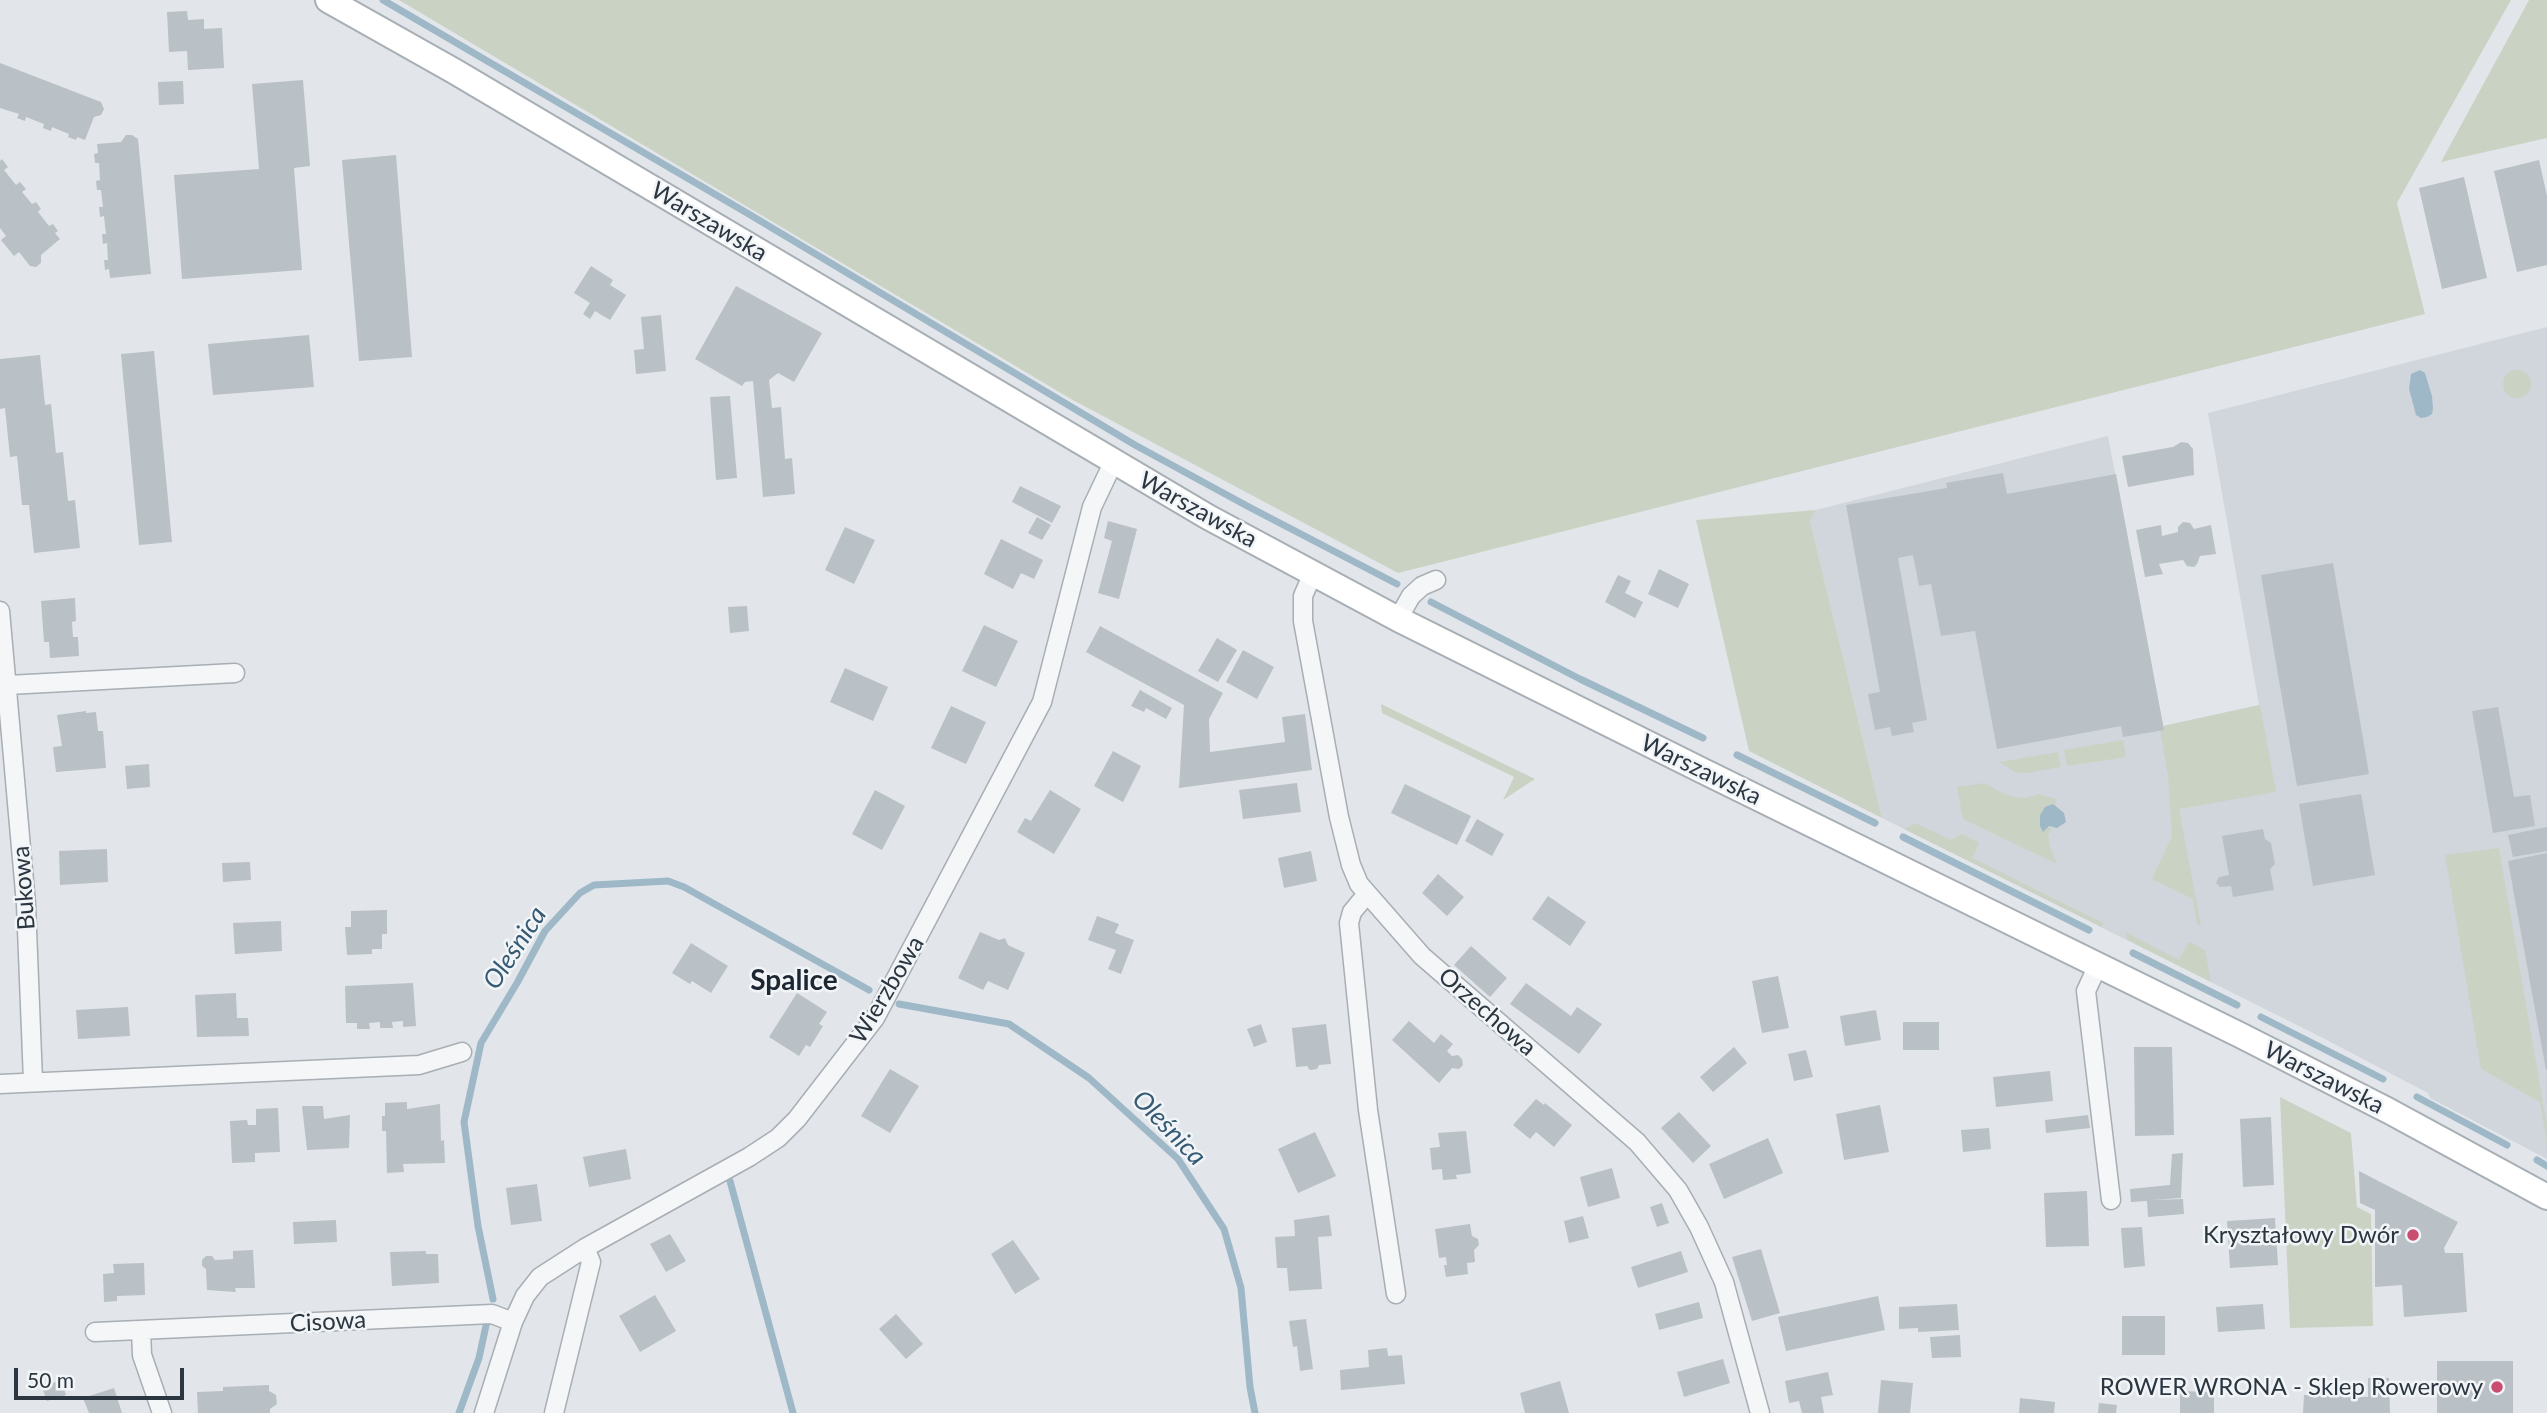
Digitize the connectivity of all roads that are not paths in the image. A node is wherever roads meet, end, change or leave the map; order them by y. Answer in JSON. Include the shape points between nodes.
{"nodes":[{"id":1,"x":328,"y":0,"type":"edge"},
{"id":2,"x":1113,"y":463,"type":"junction"},
{"id":3,"x":1313,"y":573,"type":"junction"},
{"id":4,"x":1436,"y":580,"type":"dead end"},
{"id":5,"x":0,"y":611,"type":"edge"},
{"id":6,"x":1398,"y":619,"type":"junction"},
{"id":7,"x":235,"y":673,"type":"dead end"},
{"id":8,"x":8,"y":685,"type":"junction"},
{"id":9,"x":1367,"y":894,"type":"junction"},
{"id":10,"x":2098,"y":965,"type":"junction"},
{"id":11,"x":462,"y":1052,"type":"dead end"},
{"id":12,"x":33,"y":1081,"type":"junction"},
{"id":13,"x":0,"y":1084,"type":"edge"},
{"id":14,"x":2547,"y":1197,"type":"edge"},
{"id":15,"x":2111,"y":1200,"type":"dead end"},
{"id":16,"x":585,"y":1248,"type":"junction"},
{"id":17,"x":1396,"y":1293,"type":"dead end"},
{"id":18,"x":513,"y":1322,"type":"junction"},
{"id":19,"x":141,"y":1331,"type":"junction"},
{"id":20,"x":95,"y":1332,"type":"dead end"},
{"id":21,"x":162,"y":1413,"type":"edge"},
{"id":22,"x":484,"y":1413,"type":"edge"},
{"id":23,"x":554,"y":1413,"type":"edge"},
{"id":24,"x":1760,"y":1413,"type":"edge"}],
"edges":[{"from":1,"to":2,"type":"main road","name":"Warszawska"},
{"from":2,"to":3,"type":"main road","name":"Warszawska"},
{"from":2,"to":16,"type":"street","name":"Wierzbowa","via":[[1093,506],[1042,702],[875,1018],[778,1138]]},
{"from":3,"to":6,"type":"main road","name":"Warszawska"},
{"from":3,"to":9,"type":"street","name":"Orzechowa","via":[[1303,596],[1303,621],[1341,825],[1354,874]]},
{"from":4,"to":6,"type":"street","via":[[1410,596]]},
{"from":5,"to":8,"type":"street","name":"Bukowa"},
{"from":6,"to":10,"type":"main road","name":"Warszawska"},
{"from":7,"to":8,"type":"street"},
{"from":8,"to":12,"type":"street","name":"Bukowa","via":[[26,904]]},
{"from":9,"to":17,"type":"street","via":[[1349,923],[1368,1110]]},
{"from":9,"to":24,"type":"street","name":"Orzechowa","via":[[1422,956],[1637,1142],[1665,1173],[1695,1218],[1724,1282]]},
{"from":10,"to":14,"type":"main road","name":"Warszawska"},
{"from":10,"to":15,"type":"street","via":[[2086,991]]},
{"from":11,"to":12,"type":"street","via":[[419,1065]]},
{"from":12,"to":13,"type":"street"},
{"from":16,"to":18,"type":"street","via":[[540,1277]]},
{"from":16,"to":23,"type":"street","via":[[591,1262]]},
{"from":18,"to":19,"type":"street","name":"Cisowa","via":[[492,1314]]},
{"from":18,"to":22,"type":"street"},
{"from":19,"to":20,"type":"street","name":"Cisowa"},
{"from":19,"to":21,"type":"street","via":[[142,1355]]}]}
